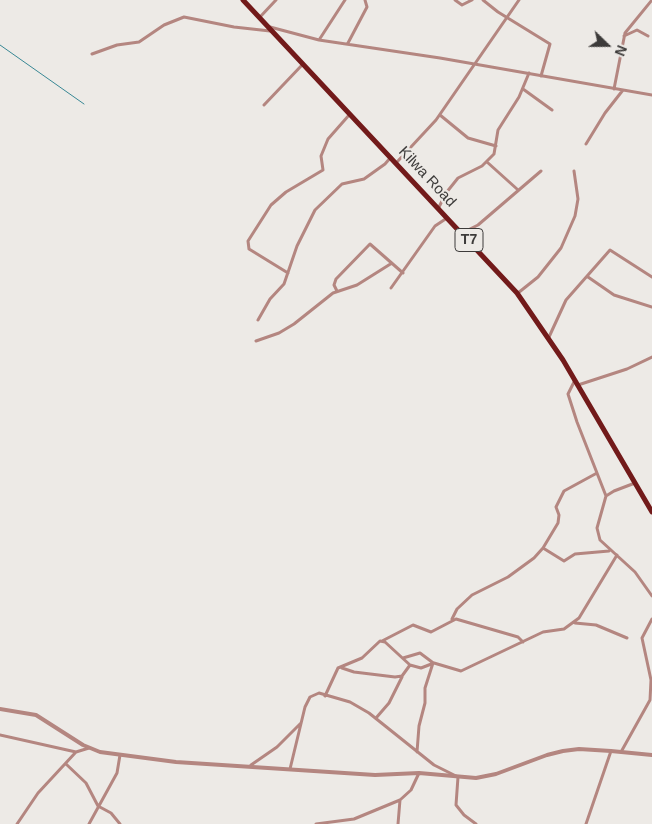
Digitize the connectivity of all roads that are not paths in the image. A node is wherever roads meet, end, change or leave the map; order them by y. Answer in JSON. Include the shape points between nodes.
{"nodes":[{"id":1,"x":243,"y":0,"type":"edge"},
{"id":2,"x":276,"y":0,"type":"edge"},
{"id":3,"x":344,"y":0,"type":"edge"},
{"id":4,"x":365,"y":0,"type":"edge"},
{"id":5,"x":454,"y":0,"type":"edge"},
{"id":6,"x":472,"y":0,"type":"edge"},
{"id":7,"x":484,"y":0,"type":"edge"},
{"id":8,"x":519,"y":0,"type":"edge"},
{"id":9,"x":652,"y":0,"type":"edge"},
{"id":10,"x":260,"y":17,"type":"junction"},
{"id":11,"x":507,"y":17,"type":"junction"},
{"id":12,"x":272,"y":29,"type":"junction"},
{"id":13,"x":624,"y":36,"type":"junction"},
{"id":14,"x":648,"y":36,"type":"dead end"},
{"id":15,"x":319,"y":40,"type":"junction"},
{"id":16,"x":348,"y":44,"type":"junction"},
{"id":17,"x":92,"y":54,"type":"dead end"},
{"id":18,"x":304,"y":63,"type":"junction"},
{"id":19,"x":475,"y":64,"type":"junction"},
{"id":20,"x":529,"y":73,"type":"junction"},
{"id":21,"x":541,"y":76,"type":"junction"},
{"id":22,"x":614,"y":89,"type":"junction"},
{"id":23,"x":523,"y":90,"type":"junction"},
{"id":24,"x":623,"y":90,"type":"junction"},
{"id":25,"x":652,"y":95,"type":"edge"},
{"id":26,"x":264,"y":105,"type":"dead end"},
{"id":27,"x":552,"y":110,"type":"dead end"},
{"id":28,"x":350,"y":114,"type":"junction"},
{"id":29,"x":440,"y":115,"type":"junction"},
{"id":30,"x":586,"y":144,"type":"dead end"},
{"id":31,"x":496,"y":146,"type":"junction"},
{"id":32,"x":391,"y":157,"type":"junction"},
{"id":33,"x":396,"y":162,"type":"junction"},
{"id":34,"x":487,"y":162,"type":"junction"},
{"id":35,"x":541,"y":171,"type":"dead end"},
{"id":36,"x":574,"y":171,"type":"dead end"},
{"id":37,"x":517,"y":189,"type":"junction"},
{"id":38,"x":439,"y":207,"type":"junction"},
{"id":39,"x":448,"y":218,"type":"junction"},
{"id":40,"x":462,"y":233,"type":"junction"},
{"id":41,"x":392,"y":263,"type":"junction"},
{"id":42,"x":288,"y":273,"type":"junction"},
{"id":43,"x":403,"y":273,"type":"junction"},
{"id":44,"x":652,"y":276,"type":"edge"},
{"id":45,"x":588,"y":277,"type":"junction"},
{"id":46,"x":391,"y":288,"type":"dead end"},
{"id":47,"x":337,"y":291,"type":"junction"},
{"id":48,"x":517,"y":293,"type":"junction"},
{"id":49,"x":652,"y":307,"type":"edge"},
{"id":50,"x":258,"y":320,"type":"dead end"},
{"id":51,"x":549,"y":337,"type":"junction"},
{"id":52,"x":256,"y":341,"type":"dead end"},
{"id":53,"x":652,"y":357,"type":"edge"},
{"id":54,"x":576,"y":383,"type":"junction"},
{"id":55,"x":597,"y":473,"type":"junction"},
{"id":56,"x":636,"y":483,"type":"junction"},
{"id":57,"x":606,"y":496,"type":"junction"},
{"id":58,"x":652,"y":512,"type":"edge"},
{"id":59,"x":543,"y":548,"type":"junction"},
{"id":60,"x":610,"y":551,"type":"junction"},
{"id":61,"x":617,"y":555,"type":"junction"},
{"id":62,"x":652,"y":596,"type":"edge"},
{"id":63,"x":452,"y":619,"type":"junction"},
{"id":64,"x":652,"y":619,"type":"edge"},
{"id":65,"x":574,"y":623,"type":"junction"},
{"id":66,"x":627,"y":638,"type":"dead end"},
{"id":67,"x":382,"y":640,"type":"junction"},
{"id":68,"x":523,"y":642,"type":"junction"},
{"id":69,"x":402,"y":658,"type":"junction"},
{"id":70,"x":433,"y":663,"type":"junction"},
{"id":71,"x":410,"y":664,"type":"junction"},
{"id":72,"x":342,"y":668,"type":"junction"},
{"id":73,"x":402,"y":676,"type":"junction"},
{"id":74,"x":651,"y":680,"type":"edge"},
{"id":75,"x":324,"y":696,"type":"junction"},
{"id":76,"x":0,"y":710,"type":"edge"},
{"id":77,"x":376,"y":718,"type":"junction"},
{"id":78,"x":301,"y":723,"type":"junction"},
{"id":79,"x":0,"y":734,"type":"edge"},
{"id":80,"x":89,"y":748,"type":"junction"},
{"id":81,"x":611,"y":750,"type":"junction"},
{"id":82,"x":76,"y":752,"type":"junction"},
{"id":83,"x":417,"y":752,"type":"junction"},
{"id":84,"x":621,"y":752,"type":"junction"},
{"id":85,"x":120,"y":755,"type":"junction"},
{"id":86,"x":652,"y":755,"type":"edge"},
{"id":87,"x":66,"y":764,"type":"junction"},
{"id":88,"x":251,"y":766,"type":"junction"},
{"id":89,"x":290,"y":770,"type":"junction"},
{"id":90,"x":419,"y":773,"type":"junction"},
{"id":91,"x":458,"y":777,"type":"junction"},
{"id":92,"x":400,"y":800,"type":"junction"},
{"id":93,"x":98,"y":806,"type":"junction"},
{"id":94,"x":354,"y":819,"type":"junction"},
{"id":95,"x":17,"y":824,"type":"edge"},
{"id":96,"x":89,"y":824,"type":"edge"},
{"id":97,"x":120,"y":824,"type":"edge"},
{"id":98,"x":316,"y":824,"type":"edge"},
{"id":99,"x":349,"y":824,"type":"edge"},
{"id":100,"x":398,"y":824,"type":"edge"},
{"id":101,"x":476,"y":824,"type":"edge"},
{"id":102,"x":586,"y":824,"type":"edge"}],
"edges":[{"from":1,"to":10,"type":"highway","name":"Kilwa Road","number":"T7"},
{"from":2,"to":10,"type":"street"},
{"from":3,"to":15,"type":"street"},
{"from":4,"to":16,"type":"street","via":[[368,7]]},
{"from":5,"to":6,"type":"street","via":[[462,5]]},
{"from":7,"to":11,"type":"street"},
{"from":8,"to":11,"type":"street"},
{"from":9,"to":13,"type":"street"},
{"from":10,"to":12,"type":"highway","name":"Kilwa Road","number":"T7"},
{"from":11,"to":19,"type":"street"},
{"from":11,"to":21,"type":"street","via":[[550,44]]},
{"from":12,"to":15,"type":"street"},
{"from":12,"to":17,"type":"street","via":[[234,27],[184,17],[164,25],[139,42],[117,45]]},
{"from":12,"to":18,"type":"highway","name":"Kilwa Road","number":"T7"},
{"from":13,"to":14,"type":"street","via":[[637,30]]},
{"from":13,"to":22,"type":"street"},
{"from":15,"to":16,"type":"street"},
{"from":16,"to":19,"type":"street"},
{"from":18,"to":26,"type":"street"},
{"from":18,"to":28,"type":"highway","name":"Kilwa Road","number":"T7"},
{"from":19,"to":20,"type":"street"},
{"from":19,"to":29,"type":"street"},
{"from":20,"to":21,"type":"street"},
{"from":20,"to":23,"type":"street"},
{"from":21,"to":22,"type":"street"},
{"from":22,"to":24,"type":"street"},
{"from":23,"to":27,"type":"street"},
{"from":23,"to":31,"type":"street","via":[[498,130]]},
{"from":24,"to":25,"type":"street"},
{"from":24,"to":30,"type":"street"},
{"from":28,"to":32,"type":"highway","name":"Kilwa Road","number":"T7"},
{"from":28,"to":42,"type":"street","via":[[328,140],[321,156],[323,170],[271,204],[248,241],[249,249]]},
{"from":29,"to":31,"type":"street","via":[[468,138]]},
{"from":29,"to":33,"type":"street"},
{"from":31,"to":34,"type":"street"},
{"from":32,"to":33,"type":"highway","name":"Kilwa Road","number":"T7"},
{"from":32,"to":42,"type":"street","via":[[364,179],[342,184],[315,210]]},
{"from":33,"to":38,"type":"highway","name":"Kilwa Road","number":"T7"},
{"from":34,"to":37,"type":"street"},
{"from":34,"to":38,"type":"street","via":[[458,178]]},
{"from":35,"to":37,"type":"street"},
{"from":36,"to":48,"type":"street","via":[[578,193],[576,210],[561,248],[538,277]]},
{"from":37,"to":40,"type":"street","via":[[478,224]]},
{"from":38,"to":39,"type":"highway","name":"Kilwa Road","number":"T7"},
{"from":39,"to":40,"type":"highway","name":"Kilwa Road","number":"T7"},
{"from":39,"to":43,"type":"street","via":[[435,226]]},
{"from":40,"to":48,"type":"highway","name":"Kilwa Road","number":"T7"},
{"from":41,"to":43,"type":"street"},
{"from":41,"to":47,"type":"street","via":[[356,285]]},
{"from":41,"to":47,"type":"street","via":[[369,244],[336,279]]},
{"from":42,"to":50,"type":"street","via":[[284,284],[270,298]]},
{"from":43,"to":46,"type":"street"},
{"from":44,"to":45,"type":"street","via":[[611,249]]},
{"from":45,"to":49,"type":"street","via":[[614,295]]},
{"from":45,"to":51,"type":"street","via":[[562,305]]},
{"from":47,"to":52,"type":"street","via":[[294,324]]},
{"from":48,"to":51,"type":"highway","name":"Kilwa Road","number":"T7"},
{"from":51,"to":54,"type":"highway","name":"Kilwa Road","number":"T7"},
{"from":53,"to":54,"type":"street","via":[[627,369]]},
{"from":54,"to":55,"type":"street","via":[[568,394]]},
{"from":54,"to":56,"type":"highway","name":"Kilwa Road","number":"T7"},
{"from":55,"to":57,"type":"street"},
{"from":55,"to":59,"type":"street","via":[[569,487],[559,497],[556,507],[558,523]]},
{"from":56,"to":57,"type":"street"},
{"from":56,"to":58,"type":"highway","name":"Kilwa Road","number":"T7"},
{"from":57,"to":60,"type":"street","via":[[597,528],[600,540]]},
{"from":59,"to":60,"type":"street","via":[[564,561],[575,554]]},
{"from":59,"to":63,"type":"street","via":[[508,577],[467,599]]},
{"from":60,"to":61,"type":"street"},
{"from":61,"to":62,"type":"street","via":[[635,572]]},
{"from":61,"to":65,"type":"street"},
{"from":63,"to":67,"type":"street","via":[[432,632],[413,625]]},
{"from":63,"to":68,"type":"street","via":[[474,623]]},
{"from":64,"to":74,"type":"street","via":[[642,638]]},
{"from":65,"to":66,"type":"street","via":[[596,625]]},
{"from":65,"to":68,"type":"street"},
{"from":67,"to":69,"type":"street"},
{"from":67,"to":72,"type":"street","via":[[362,658]]},
{"from":68,"to":70,"type":"street","via":[[461,671]]},
{"from":69,"to":70,"type":"street","via":[[420,653]]},
{"from":69,"to":71,"type":"street"},
{"from":70,"to":71,"type":"street","via":[[421,668]]},
{"from":70,"to":83,"type":"street","via":[[424,692]]},
{"from":71,"to":73,"type":"street"},
{"from":72,"to":73,"type":"street","via":[[385,677]]},
{"from":72,"to":75,"type":"street","via":[[337,670]]},
{"from":73,"to":77,"type":"street","via":[[389,703]]},
{"from":74,"to":84,"type":"street","via":[[648,705]]},
{"from":75,"to":77,"type":"street","via":[[350,702]]},
{"from":75,"to":78,"type":"street","via":[[316,693],[310,697]]},
{"from":76,"to":80,"type":"street","via":[[36,715]]},
{"from":77,"to":83,"type":"street"},
{"from":78,"to":88,"type":"street","via":[[277,748]]},
{"from":78,"to":89,"type":"street"},
{"from":79,"to":82,"type":"street"},
{"from":80,"to":82,"type":"street"},
{"from":80,"to":85,"type":"street"},
{"from":81,"to":84,"type":"street"},
{"from":81,"to":91,"type":"street","via":[[563,751],[496,774]]},
{"from":81,"to":102,"type":"street"},
{"from":82,"to":87,"type":"street"},
{"from":83,"to":91,"type":"street"},
{"from":84,"to":86,"type":"street"},
{"from":85,"to":88,"type":"street"},
{"from":85,"to":93,"type":"street","via":[[117,773]]},
{"from":87,"to":93,"type":"street","via":[[86,783]]},
{"from":87,"to":95,"type":"street","via":[[38,793]]},
{"from":88,"to":89,"type":"street"},
{"from":89,"to":90,"type":"street"},
{"from":90,"to":91,"type":"street"},
{"from":90,"to":92,"type":"street","via":[[411,790]]},
{"from":91,"to":101,"type":"street","via":[[456,805]]},
{"from":92,"to":94,"type":"street"},
{"from":92,"to":100,"type":"street"},
{"from":93,"to":96,"type":"street"},
{"from":93,"to":97,"type":"street","via":[[111,813]]},
{"from":94,"to":98,"type":"street"},
{"from":94,"to":99,"type":"street"}]}
